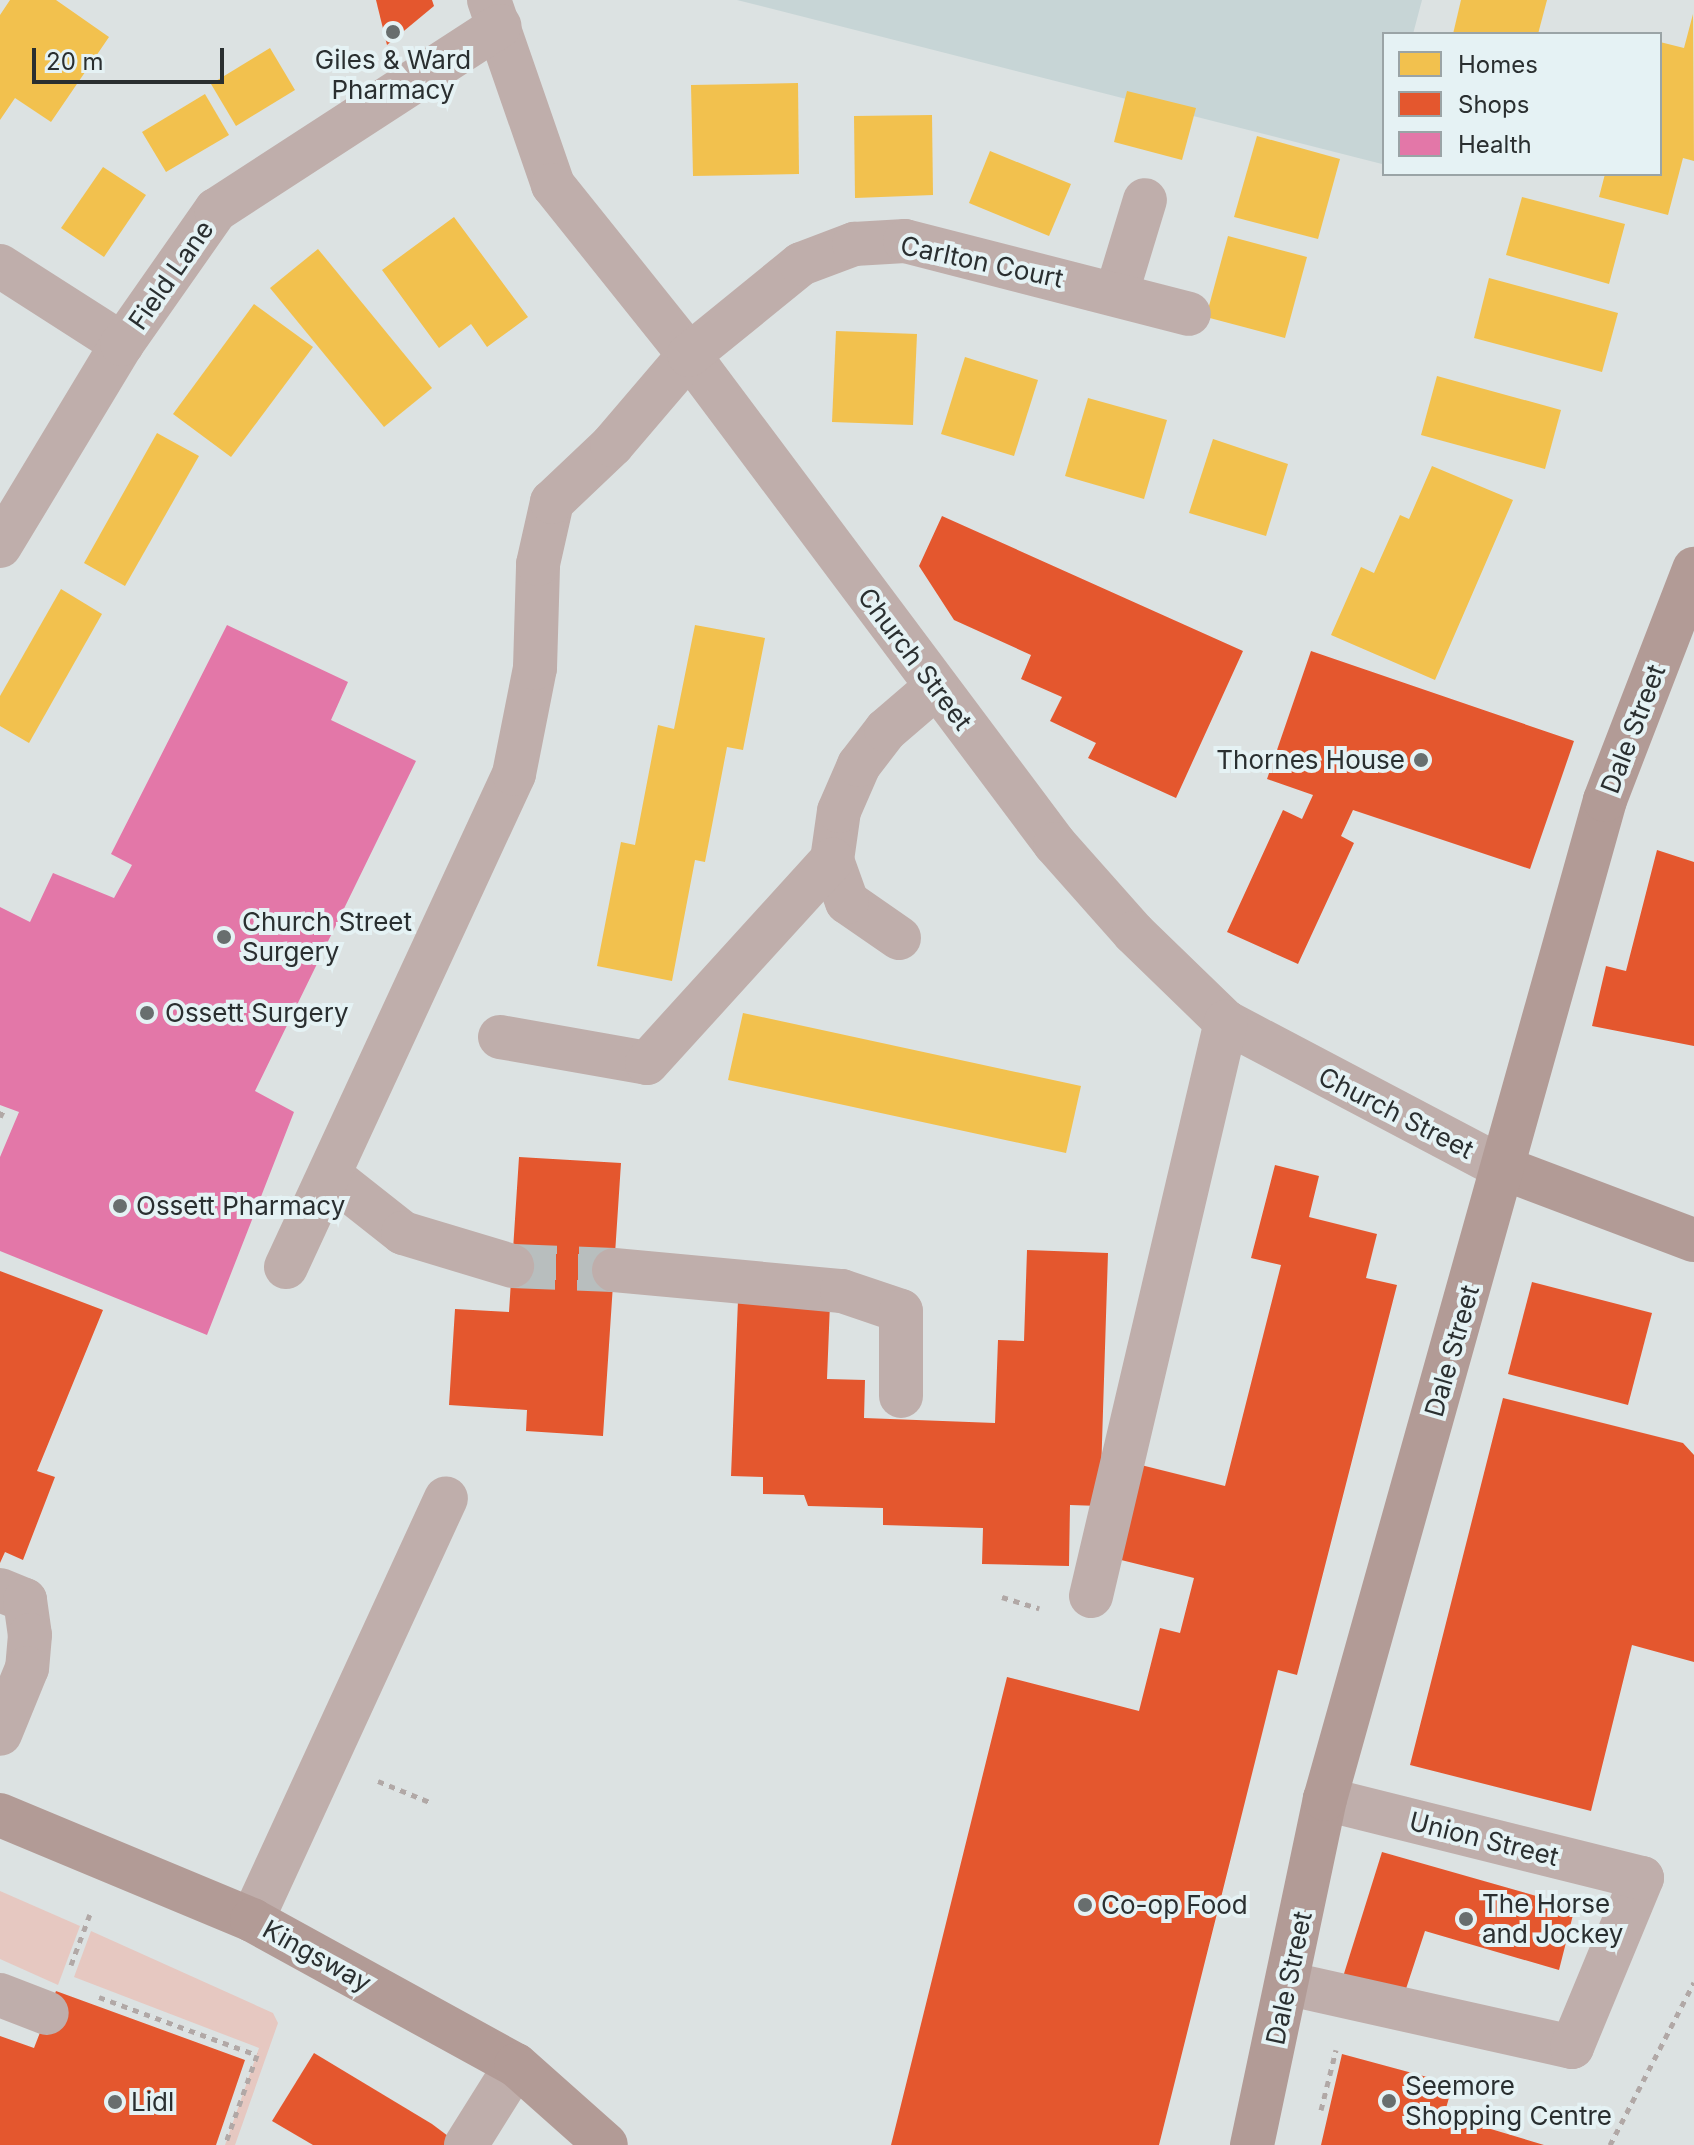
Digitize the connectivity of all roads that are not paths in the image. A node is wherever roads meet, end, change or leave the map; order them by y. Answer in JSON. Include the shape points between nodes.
{"nodes":[{"id":1,"x":494,"y":13,"type":"edge"},
{"id":2,"x":1145,"y":200,"type":"dead end"},
{"id":3,"x":0,"y":266,"type":"edge"},
{"id":4,"x":1117,"y":292,"type":"junction"},
{"id":5,"x":1189,"y":314,"type":"dead end"},
{"id":6,"x":122,"y":344,"type":"junction"},
{"id":7,"x":689,"y":355,"type":"junction"},
{"id":8,"x":0,"y":546,"type":"edge"},
{"id":9,"x":1694,"y":569,"type":"edge"},
{"id":10,"x":936,"y":687,"type":"junction"},
{"id":11,"x":832,"y":860,"type":"junction"},
{"id":12,"x":899,"y":938,"type":"dead end"},
{"id":13,"x":1226,"y":1022,"type":"junction"},
{"id":14,"x":500,"y":1037,"type":"dead end"},
{"id":15,"x":1503,"y":1168,"type":"junction"},
{"id":16,"x":332,"y":1177,"type":"junction"},
{"id":17,"x":1694,"y":1240,"type":"edge"},
{"id":18,"x":512,"y":1266,"type":"tunnel mouth"},
{"id":19,"x":286,"y":1267,"type":"dead end"},
{"id":20,"x":614,"y":1270,"type":"tunnel mouth"},
{"id":21,"x":901,"y":1396,"type":"dead end"},
{"id":22,"x":446,"y":1498,"type":"dead end"},
{"id":23,"x":0,"y":1590,"type":"edge"},
{"id":24,"x":1091,"y":1596,"type":"dead end"},
{"id":25,"x":0,"y":1734,"type":"edge"},
{"id":26,"x":1325,"y":1799,"type":"junction"},
{"id":27,"x":0,"y":1815,"type":"edge"},
{"id":28,"x":252,"y":1920,"type":"junction"},
{"id":29,"x":1290,"y":1984,"type":"junction"},
{"id":30,"x":0,"y":1995,"type":"edge"},
{"id":31,"x":47,"y":2013,"type":"dead end"},
{"id":32,"x":516,"y":2065,"type":"junction"},
{"id":33,"x":466,"y":2145,"type":"edge"},
{"id":34,"x":606,"y":2145,"type":"edge"},
{"id":35,"x":1252,"y":2145,"type":"edge"}],
"edges":[{"from":1,"to":6,"type":"street","name":"Field Lane","via":[[216,210]]},
{"from":1,"to":7,"type":"street","name":"Church Street","via":[[553,185]]},
{"from":2,"to":4,"type":"street"},
{"from":3,"to":6,"type":"street"},
{"from":4,"to":5,"type":"street","name":"Carlton Court"},
{"from":4,"to":7,"type":"street","name":"Carlton Court","via":[[905,241],[854,244],[801,264]]},
{"from":6,"to":8,"type":"street","name":"Field Lane"},
{"from":7,"to":10,"type":"street","name":"Church Street"},
{"from":7,"to":16,"type":"street","name":"Carlton Court","via":[[612,445],[552,502],[538,564],[535,668],[514,774]]},
{"from":9,"to":15,"type":"main road","name":"Dale Street","via":[[1605,800]]},
{"from":10,"to":11,"type":"street","via":[[886,730],[859,765],[839,811]]},
{"from":10,"to":13,"type":"street","name":"Church Street","via":[[1055,844],[1134,933]]},
{"from":11,"to":12,"type":"street","via":[[847,902]]},
{"from":11,"to":14,"type":"street","via":[[647,1063]]},
{"from":13,"to":15,"type":"street","name":"Church Street"},
{"from":13,"to":24,"type":"street"},
{"from":15,"to":17,"type":"main road"},
{"from":15,"to":26,"type":"main road","name":"Dale Street"},
{"from":16,"to":18,"type":"street","via":[[403,1233]]},
{"from":16,"to":19,"type":"street","name":"Carlton Court"},
{"from":20,"to":21,"type":"street","via":[[842,1291],[901,1311]]},
{"from":22,"to":28,"type":"street"},
{"from":23,"to":25,"type":"street","via":[[25,1600],[30,1635],[27,1668]]},
{"from":26,"to":29,"type":"main road","name":"Dale Street"},
{"from":26,"to":29,"type":"street","name":"Union Street","via":[[1642,1878],[1572,2047]]},
{"from":27,"to":28,"type":"main road","name":"Kingsway"},
{"from":28,"to":32,"type":"main road","name":"Kingsway"},
{"from":29,"to":35,"type":"main road","name":"Dale Street"},
{"from":30,"to":31,"type":"street"},
{"from":32,"to":33,"type":"street"},
{"from":32,"to":34,"type":"main road","name":"Kingsway"}]}
